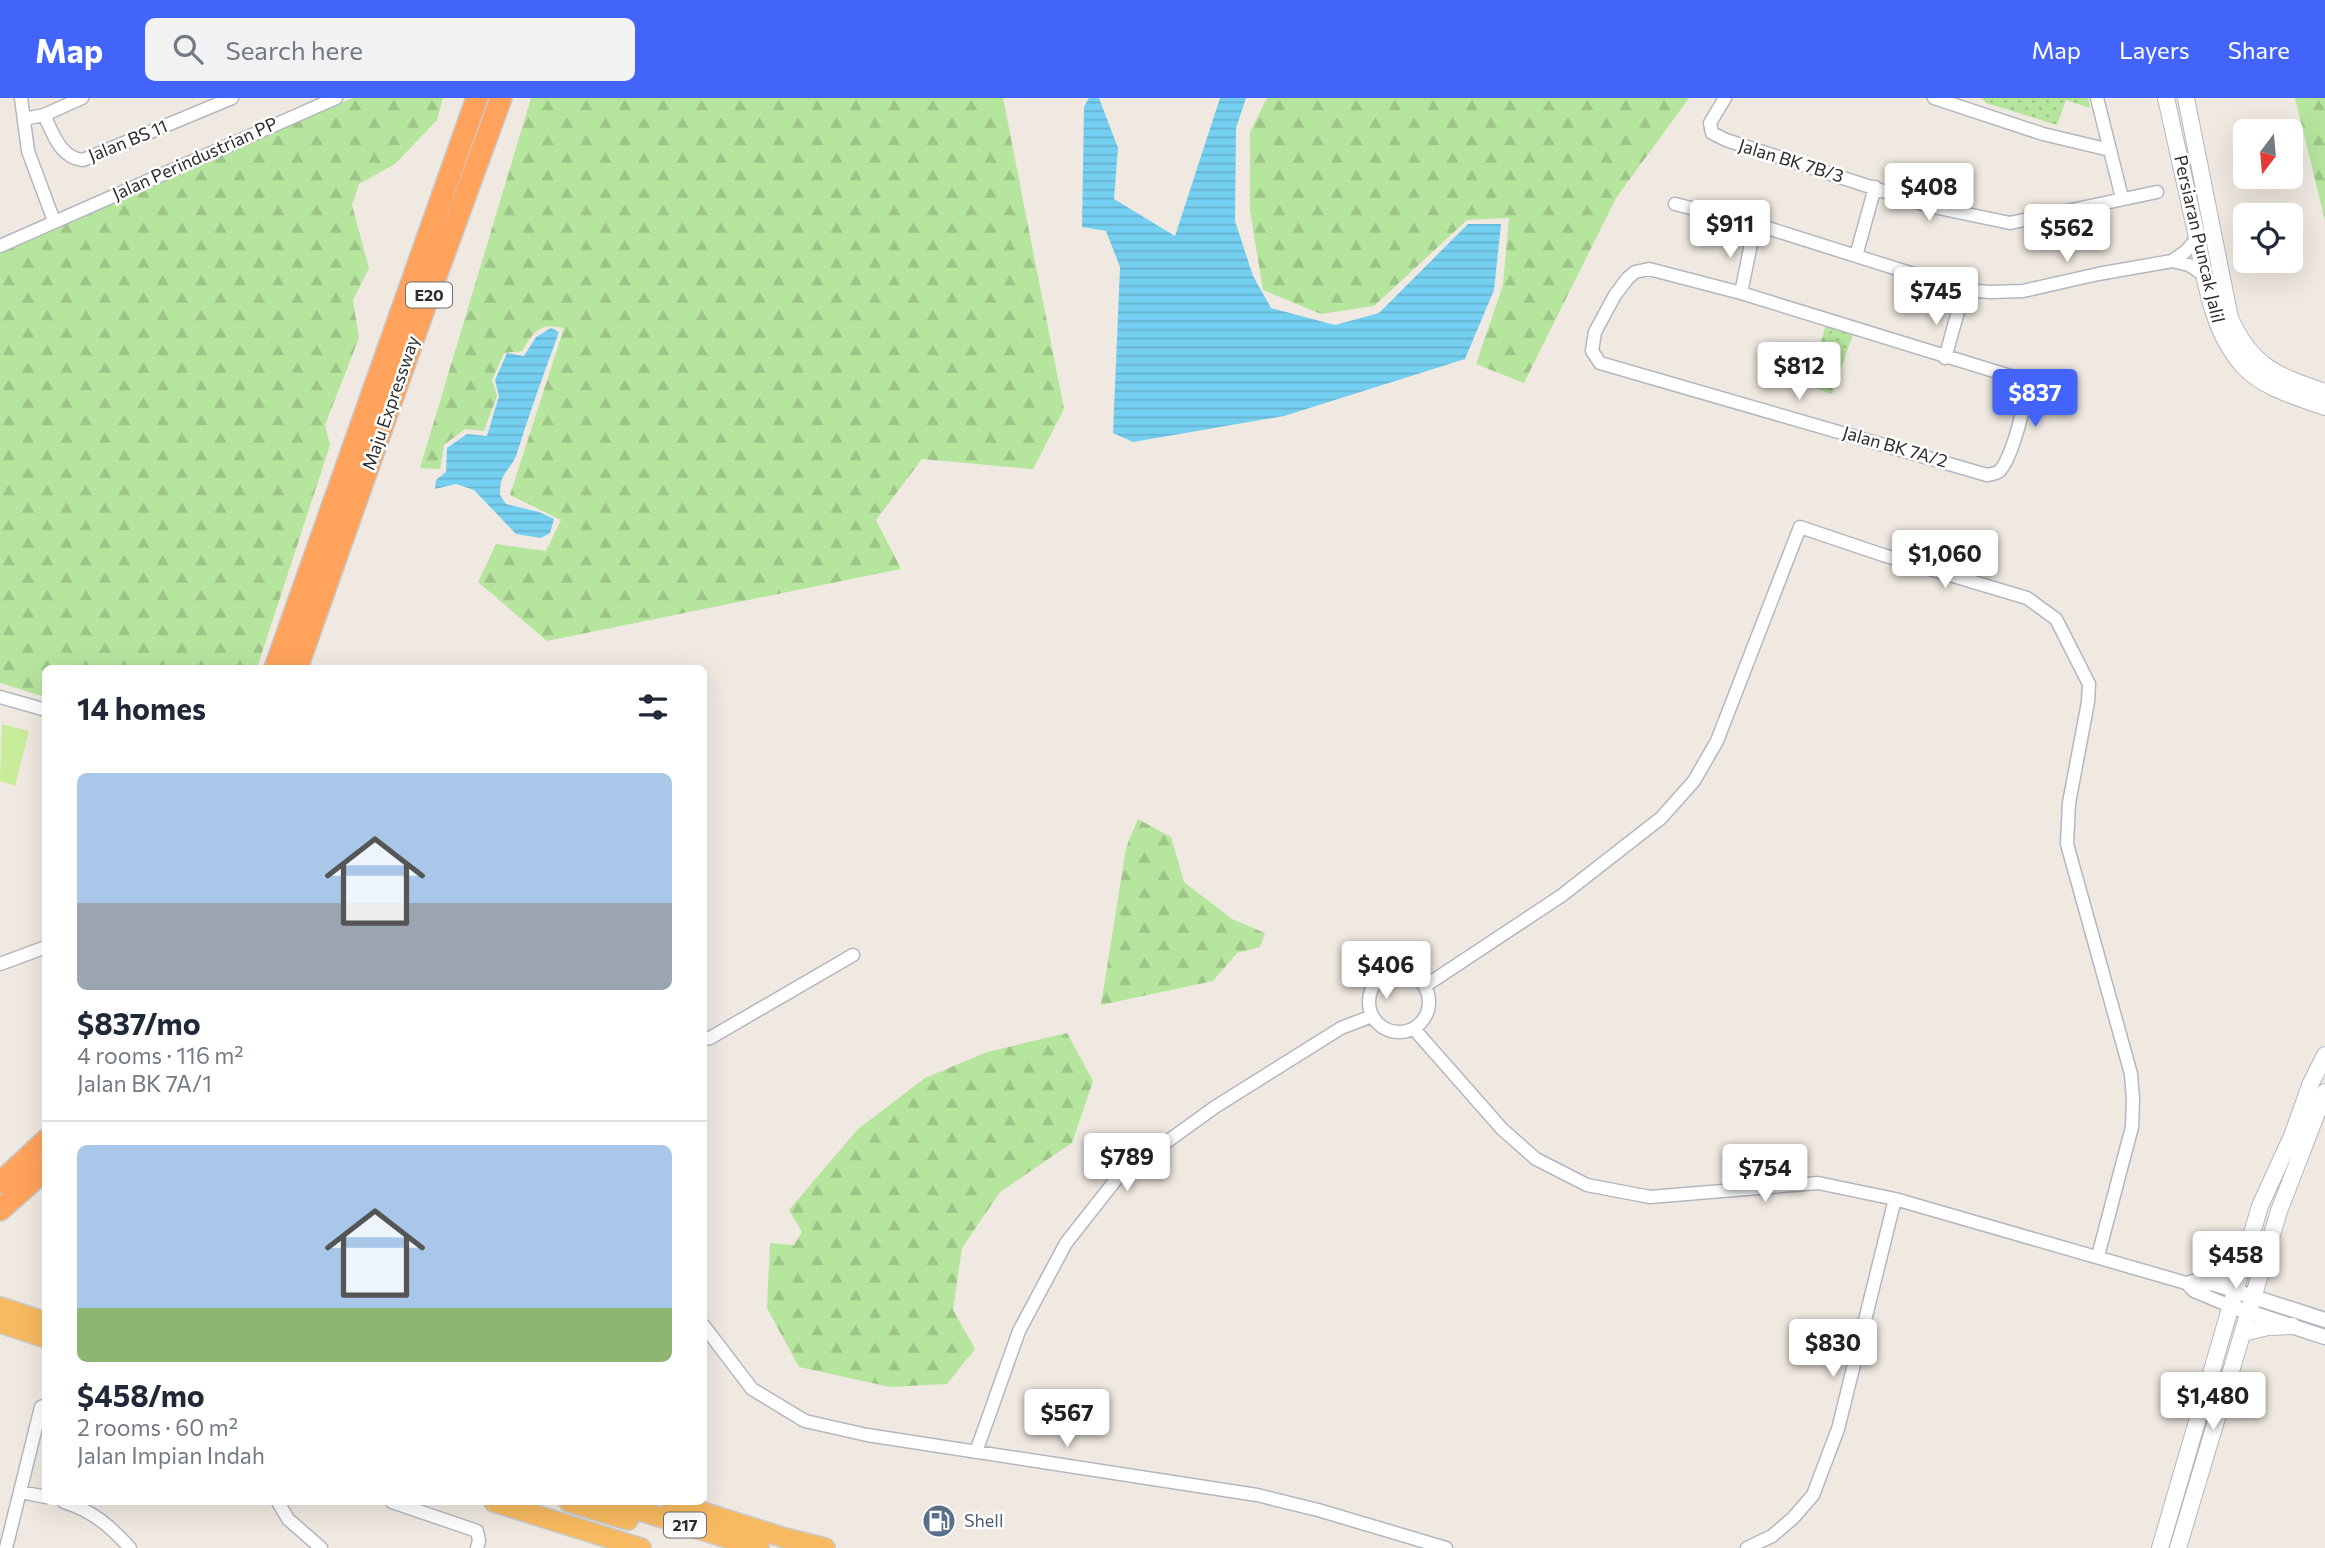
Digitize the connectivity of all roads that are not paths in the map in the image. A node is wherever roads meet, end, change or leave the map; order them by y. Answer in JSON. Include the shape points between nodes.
{"nodes":[{"id":1,"x":21,"y":98,"type":"edge"},
{"id":2,"x":82,"y":98,"type":"edge"},
{"id":3,"x":232,"y":98,"type":"edge"},
{"id":4,"x":336,"y":98,"type":"edge"},
{"id":5,"x":478,"y":98,"type":"edge"},
{"id":6,"x":501,"y":98,"type":"edge"},
{"id":7,"x":1725,"y":98,"type":"edge"},
{"id":8,"x":1934,"y":98,"type":"edge"},
{"id":9,"x":2097,"y":98,"type":"edge"},
{"id":10,"x":2166,"y":98,"type":"edge"},
{"id":11,"x":2186,"y":98,"type":"edge"},
{"id":12,"x":1964,"y":102,"type":"edge"},
{"id":13,"x":44,"y":115,"type":"junction"},
{"id":14,"x":24,"y":119,"type":"junction"},
{"id":15,"x":2110,"y":150,"type":"junction"},
{"id":16,"x":1875,"y":187,"type":"junction"},
{"id":17,"x":2157,"y":192,"type":"dead end"},
{"id":18,"x":2122,"y":198,"type":"junction"},
{"id":19,"x":1675,"y":204,"type":"dead end"},
{"id":20,"x":54,"y":221,"type":"junction"},
{"id":21,"x":1755,"y":224,"type":"junction"},
{"id":22,"x":2196,"y":235,"type":"junction"},
{"id":23,"x":0,"y":246,"type":"edge"},
{"id":24,"x":1856,"y":256,"type":"junction"},
{"id":25,"x":2172,"y":261,"type":"junction"},
{"id":26,"x":2204,"y":275,"type":"junction"},
{"id":27,"x":1964,"y":290,"type":"junction"},
{"id":28,"x":1741,"y":293,"type":"junction"},
{"id":29,"x":1945,"y":358,"type":"junction"},
{"id":30,"x":2325,"y":392,"type":"edge"},
{"id":31,"x":2325,"y":407,"type":"edge"},
{"id":32,"x":350,"y":489,"type":"junction"},
{"id":33,"x":276,"y":665,"type":"edge"},
{"id":34,"x":298,"y":665,"type":"edge"},
{"id":35,"x":0,"y":697,"type":"edge"},
{"id":36,"x":42,"y":709,"type":"edge"},
{"id":37,"x":42,"y":948,"type":"edge"},
{"id":38,"x":853,"y":955,"type":"dead end"},
{"id":39,"x":0,"y":964,"type":"edge"},
{"id":40,"x":1425,"y":986,"type":"junction"},
{"id":41,"x":1372,"y":1016,"type":"junction"},
{"id":42,"x":1415,"y":1029,"type":"junction"},
{"id":43,"x":707,"y":1038,"type":"edge"},
{"id":44,"x":2325,"y":1055,"type":"edge"},
{"id":45,"x":2325,"y":1092,"type":"edge"},
{"id":46,"x":42,"y":1144,"type":"edge"},
{"id":47,"x":42,"y":1173,"type":"edge"},
{"id":48,"x":0,"y":1183,"type":"edge"},
{"id":49,"x":1895,"y":1199,"type":"junction"},
{"id":50,"x":0,"y":1210,"type":"edge"},
{"id":51,"x":2098,"y":1256,"type":"junction"},
{"id":52,"x":2245,"y":1257,"type":"junction"},
{"id":53,"x":2186,"y":1283,"type":"junction"},
{"id":54,"x":2206,"y":1283,"type":"junction"},
{"id":55,"x":2233,"y":1298,"type":"junction"},
{"id":56,"x":2251,"y":1304,"type":"junction"},
{"id":57,"x":0,"y":1307,"type":"edge"},
{"id":58,"x":2325,"y":1320,"type":"edge"},
{"id":59,"x":42,"y":1321,"type":"edge"},
{"id":60,"x":0,"y":1322,"type":"edge"},
{"id":61,"x":2292,"y":1326,"type":"junction"},
{"id":62,"x":707,"y":1330,"type":"edge"},
{"id":63,"x":2242,"y":1334,"type":"junction"},
{"id":64,"x":42,"y":1337,"type":"edge"},
{"id":65,"x":2325,"y":1337,"type":"edge"},
{"id":66,"x":42,"y":1407,"type":"edge"},
{"id":67,"x":976,"y":1452,"type":"junction"},
{"id":68,"x":21,"y":1492,"type":"junction"},
{"id":69,"x":42,"y":1496,"type":"edge"},
{"id":70,"x":73,"y":1505,"type":"edge"},
{"id":71,"x":280,"y":1505,"type":"edge"},
{"id":72,"x":401,"y":1505,"type":"edge"},
{"id":73,"x":504,"y":1505,"type":"edge"},
{"id":74,"x":579,"y":1505,"type":"edge"},
{"id":75,"x":622,"y":1505,"type":"edge"},
{"id":76,"x":680,"y":1505,"type":"edge"},
{"id":77,"x":6,"y":1548,"type":"edge"},
{"id":78,"x":130,"y":1548,"type":"edge"},
{"id":79,"x":321,"y":1548,"type":"edge"},
{"id":80,"x":477,"y":1548,"type":"edge"},
{"id":81,"x":641,"y":1548,"type":"edge"},
{"id":82,"x":715,"y":1548,"type":"edge"},
{"id":83,"x":759,"y":1548,"type":"edge"},
{"id":84,"x":825,"y":1548,"type":"edge"},
{"id":85,"x":1446,"y":1548,"type":"edge"},
{"id":86,"x":1747,"y":1548,"type":"edge"},
{"id":87,"x":2161,"y":1548,"type":"edge"},
{"id":88,"x":2178,"y":1548,"type":"edge"}],
"edges":[{"from":1,"to":14,"type":"street"},
{"from":2,"to":13,"type":"street"},
{"from":3,"to":13,"type":"street","name":"Jalan BS 11","via":[[83,160],[65,154]]},
{"from":4,"to":20,"type":"street","name":"Jalan Perindustrian PP"},
{"from":5,"to":32,"type":"highway","name":"Maju Expressway","number":"E20"},
{"from":6,"to":32,"type":"highway","name":"Maju Expressway","number":"E20"},
{"from":7,"to":16,"type":"street","name":"Jalan BK 7B/3","via":[[1710,123],[1712,133]]},
{"from":8,"to":12,"type":"street"},
{"from":9,"to":15,"type":"street"},
{"from":10,"to":22,"type":"main road","name":"Persiaran Puncak Jalil"},
{"from":11,"to":30,"type":"main road","name":"Persiaran Puncak Jalil","via":[[2230,318],[2240,341],[2275,373]]},
{"from":12,"to":15,"type":"street","via":[[2043,134]]},
{"from":13,"to":14,"type":"street"},
{"from":14,"to":20,"type":"street","via":[[28,151]]},
{"from":15,"to":18,"type":"street"},
{"from":16,"to":18,"type":"street","name":"Jalan BK 7B/3","via":[[1929,206],[2010,223]]},
{"from":16,"to":24,"type":"street"},
{"from":17,"to":18,"type":"street","name":"Jalan BK 7B/3"},
{"from":19,"to":21,"type":"street"},
{"from":20,"to":23,"type":"street","name":"Jalan Perindustrian PP"},
{"from":21,"to":24,"type":"street"},
{"from":21,"to":28,"type":"street"},
{"from":22,"to":25,"type":"street"},
{"from":22,"to":26,"type":"main road","name":"Persiaran Puncak Jalil"},
{"from":24,"to":27,"type":"street"},
{"from":25,"to":26,"type":"street"},
{"from":25,"to":27,"type":"street","via":[[2023,290]]},
{"from":26,"to":31,"type":"main road","name":"Persiaran Puncak Jalil","via":[[2217,324],[2245,369],[2269,386]]},
{"from":27,"to":29,"type":"street"},
{"from":28,"to":29,"type":"street"},
{"from":28,"to":29,"type":"street","name":"Jalan BK 7A/2","via":[[1649,269],[1635,272],[1615,295],[1595,332],[1592,351],[1600,363],[1987,475],[1998,472],[2020,419],[2025,390],[2020,379]]},
{"from":32,"to":33,"type":"highway","name":"Maju Expressway","number":"E20"},
{"from":32,"to":34,"type":"highway","name":"Maju Expressway","number":"E20"},
{"from":35,"to":36,"type":"street"},
{"from":37,"to":39,"type":"street"},
{"from":38,"to":43,"type":"street"},
{"from":40,"to":41,"type":"street","via":[[1409,974],[1388,974],[1369,996]]},
{"from":40,"to":42,"type":"street","via":[[1427,1015]]},
{"from":40,"to":51,"type":"street","via":[[1561,896],[1661,818],[1694,781],[1717,741],[1800,527],[2027,598],[2056,619],[2089,684],[2069,803],[2067,844],[2131,1074],[2132,1127]]},
{"from":41,"to":42,"type":"street","via":[[1395,1033]]},
{"from":41,"to":67,"type":"street","via":[[1341,1028],[1214,1107],[1118,1177],[1066,1243],[1018,1331]]},
{"from":42,"to":49,"type":"street","via":[[1502,1129],[1536,1160],[1587,1185],[1650,1197],[1818,1183]]},
{"from":44,"to":52,"type":"main road","via":[[2260,1206]]},
{"from":45,"to":56,"type":"main road","via":[[2279,1210]]},
{"from":46,"to":48,"type":"highway"},
{"from":47,"to":50,"type":"highway"},
{"from":49,"to":51,"type":"street"},
{"from":49,"to":86,"type":"street","via":[[1838,1429],[1813,1495],[1772,1536]]},
{"from":51,"to":53,"type":"street"},
{"from":52,"to":54,"type":"main road","via":[[2227,1275]]},
{"from":52,"to":55,"type":"main road"},
{"from":53,"to":54,"type":"street"},
{"from":53,"to":55,"type":"street","via":[[2194,1291]]},
{"from":54,"to":55,"type":"street"},
{"from":55,"to":56,"type":"street"},
{"from":55,"to":87,"type":"main road"},
{"from":56,"to":58,"type":"street"},
{"from":56,"to":61,"type":"street"},
{"from":56,"to":63,"type":"main road"},
{"from":57,"to":59,"type":"highway"},
{"from":60,"to":64,"type":"highway"},
{"from":61,"to":63,"type":"main road"},
{"from":61,"to":65,"type":"street"},
{"from":62,"to":67,"type":"street","via":[[752,1389],[805,1421]]},
{"from":63,"to":88,"type":"main road"},
{"from":66,"to":68,"type":"street"},
{"from":67,"to":85,"type":"street","via":[[1257,1495]]},
{"from":68,"to":69,"type":"street"},
{"from":68,"to":77,"type":"street"},
{"from":70,"to":78,"type":"street","via":[[109,1525]]},
{"from":71,"to":79,"type":"street","via":[[288,1519]]},
{"from":72,"to":80,"type":"street","via":[[477,1531]]},
{"from":73,"to":81,"type":"highway"},
{"from":74,"to":82,"type":"highway","number":"217"},
{"from":75,"to":83,"type":"highway","number":"217"},
{"from":76,"to":84,"type":"highway"}]}
